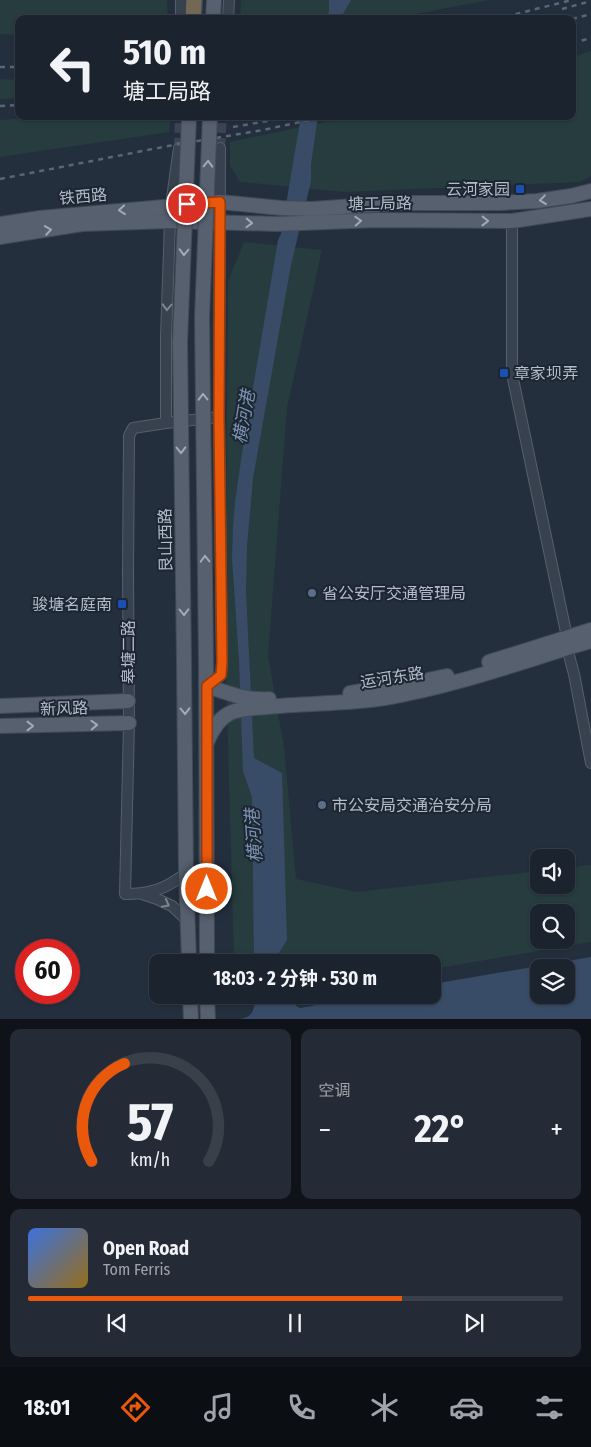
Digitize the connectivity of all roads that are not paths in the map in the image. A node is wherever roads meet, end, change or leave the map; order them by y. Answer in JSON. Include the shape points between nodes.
{"nodes":[{"id":1,"x":181,"y":0,"type":"edge"},
{"id":2,"x":190,"y":0,"type":"edge"},
{"id":3,"x":194,"y":0,"type":"edge"},
{"id":4,"x":214,"y":0,"type":"edge"},
{"id":5,"x":229,"y":0,"type":"edge"},
{"id":6,"x":181,"y":15,"type":"edge"},
{"id":7,"x":192,"y":15,"type":"edge"},
{"id":8,"x":192,"y":15,"type":"edge"},
{"id":9,"x":213,"y":15,"type":"edge"},
{"id":10,"x":228,"y":15,"type":"edge"},
{"id":11,"x":189,"y":120,"type":"edge"},
{"id":12,"x":210,"y":120,"type":"edge"},
{"id":13,"x":179,"y":148,"type":"tunnel mouth"},
{"id":14,"x":220,"y":148,"type":"tunnel mouth"},
{"id":15,"x":591,"y":191,"type":"edge"},
{"id":16,"x":220,"y":202,"type":"junction"},
{"id":17,"x":171,"y":206,"type":"junction"},
{"id":18,"x":591,"y":209,"type":"edge"},
{"id":19,"x":170,"y":221,"type":"junction"},
{"id":20,"x":512,"y":221,"type":"junction"},
{"id":21,"x":220,"y":222,"type":"junction"},
{"id":22,"x":0,"y":224,"type":"edge"},
{"id":23,"x":0,"y":238,"type":"edge"},
{"id":24,"x":219,"y":417,"type":"junction"},
{"id":25,"x":166,"y":423,"type":"junction"},
{"id":26,"x":591,"y":630,"type":"edge"},
{"id":27,"x":591,"y":641,"type":"edge"},
{"id":28,"x":567,"y":642,"type":"junction"},
{"id":29,"x":207,"y":686,"type":"junction"},
{"id":30,"x":128,"y":701,"type":"junction"},
{"id":31,"x":59,"y":704,"type":"junction"},
{"id":32,"x":256,"y":704,"type":"junction"},
{"id":33,"x":0,"y":706,"type":"edge"},
{"id":34,"x":128,"y":723,"type":"junction"},
{"id":35,"x":0,"y":726,"type":"edge"},
{"id":36,"x":59,"y":726,"type":"junction"},
{"id":37,"x":206,"y":742,"type":"junction"},
{"id":38,"x":591,"y":763,"type":"edge"},
{"id":39,"x":186,"y":873,"type":"junction"},
{"id":40,"x":141,"y":894,"type":"junction"},
{"id":41,"x":187,"y":920,"type":"junction"},
{"id":42,"x":189,"y":954,"type":"edge"},
{"id":43,"x":207,"y":954,"type":"edge"},
{"id":44,"x":190,"y":1004,"type":"edge"},
{"id":45,"x":208,"y":1004,"type":"edge"},
{"id":46,"x":208,"y":1018,"type":"edge"},
{"id":47,"x":191,"y":1019,"type":"edge"}],
"edges":[{"from":1,"to":6,"type":"street"},
{"from":2,"to":7,"type":"main road"},
{"from":3,"to":8,"type":"highway"},
{"from":4,"to":9,"type":"main road"},
{"from":5,"to":10,"type":"street"},
{"from":11,"to":39,"type":"main road","name":"艮山西路","one_way":true,"bridge":true,"via":[[180,342]]},
{"from":29,"to":12,"type":"main road","one_way":true,"bridge":true,"via":[[202,317]]},
{"from":13,"to":17,"type":"street"},
{"from":14,"to":16,"type":"street"},
{"from":15,"to":16,"type":"main road","name":"塘工局路","one_way":true,"via":[[500,203],[312,209]]},
{"from":16,"to":17,"type":"main road","name":"塘工局路"},
{"from":16,"to":21,"type":"street"},
{"from":17,"to":19,"type":"street"},
{"from":17,"to":22,"type":"main road","name":"铁西路","one_way":true},
{"from":18,"to":20,"type":"main road","name":"塘工局路"},
{"from":19,"to":21,"type":"main road","name":"塘工局路"},
{"from":23,"to":19,"type":"main road","name":"铁西路","one_way":true,"via":[[82,224]]},
{"from":19,"to":25,"type":"street","one_way":true},
{"from":21,"to":20,"type":"main road","name":"塘工局路","one_way":true},
{"from":20,"to":28,"type":"street","via":[[512,374]]},
{"from":21,"to":24,"type":"street"},
{"from":24,"to":25,"type":"street"},
{"from":24,"to":29,"type":"street","via":[[222,662],[221,675]]},
{"from":25,"to":30,"type":"street","name":"皋塘二路","via":[[132,428],[129,436]]},
{"from":26,"to":28,"type":"main road","name":"运河东路"},
{"from":27,"to":28,"type":"main road","name":"运河东路"},
{"from":28,"to":32,"type":"main road","name":"运河东路","via":[[418,682]]},
{"from":28,"to":38,"type":"street"},
{"from":29,"to":32,"type":"main road","name":"运河东路"},
{"from":29,"to":37,"type":"main road"},
{"from":30,"to":31,"type":"main road","name":"新风路"},
{"from":30,"to":34,"type":"street","name":"皋塘二路"},
{"from":31,"to":33,"type":"main road","name":"新风路"},
{"from":31,"to":36,"type":"main road"},
{"from":32,"to":37,"type":"main road","name":"运河东路","via":[[221,719]]},
{"from":36,"to":34,"type":"main road","name":"新风路","one_way":true},
{"from":34,"to":40,"type":"street","name":"皋塘二路","via":[[125,894]]},
{"from":35,"to":36,"type":"main road","name":"新风路","one_way":true},
{"from":37,"to":43,"type":"main road"},
{"from":39,"to":40,"type":"street","via":[[172,884]]},
{"from":39,"to":41,"type":"main road","name":"艮山西路"},
{"from":40,"to":41,"type":"street","one_way":true,"via":[[172,906]]},
{"from":41,"to":42,"type":"main road","name":"艮山西路"},
{"from":44,"to":47,"type":"main road"},
{"from":45,"to":46,"type":"main road"}]}
